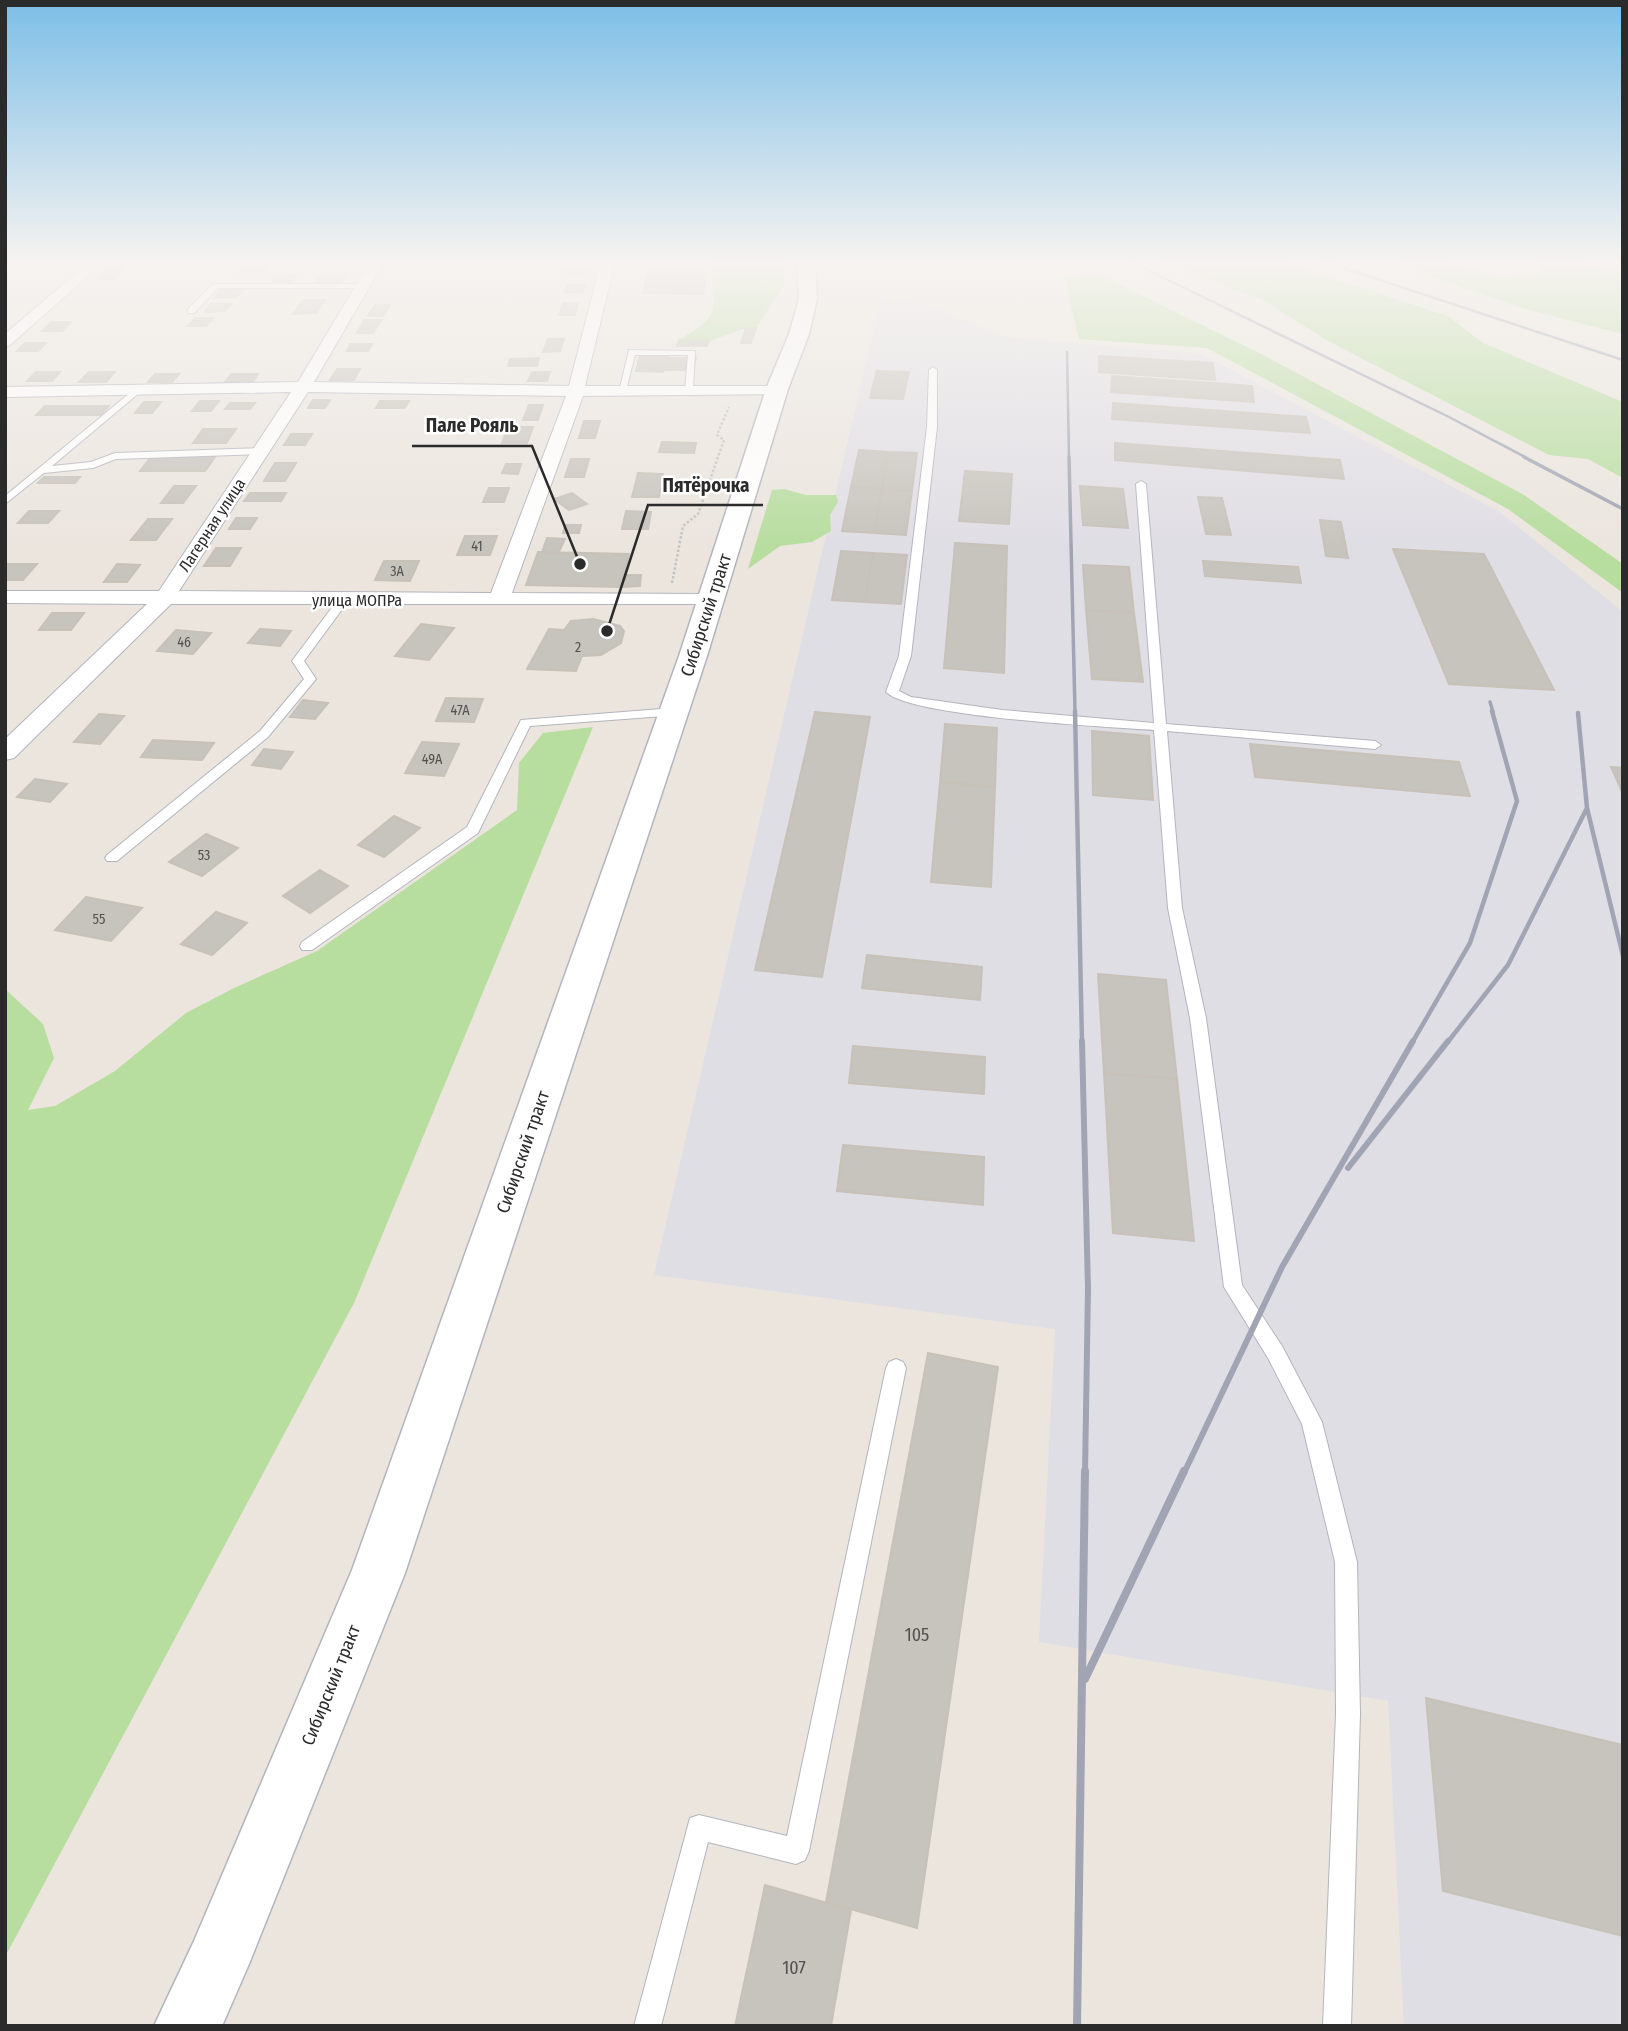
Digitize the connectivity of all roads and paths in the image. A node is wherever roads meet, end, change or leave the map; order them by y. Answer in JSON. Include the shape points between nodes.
{"nodes":[{"id":1,"x":320,"y":357,"type":"edge"},
{"id":2,"x":584,"y":357,"type":"edge"},
{"id":3,"x":631,"y":357,"type":"edge"},
{"id":4,"x":692,"y":357,"type":"edge"},
{"id":5,"x":790,"y":357,"type":"edge"},
{"id":6,"x":933,"y":370,"type":"dead end"},
{"id":7,"x":303,"y":387,"type":"junction"},
{"id":8,"x":737,"y":389,"type":"junction"},
{"id":9,"x":777,"y":389,"type":"junction"},
{"id":10,"x":622,"y":390,"type":"junction"},
{"id":11,"x":689,"y":390,"type":"junction"},
{"id":12,"x":5,"y":391,"type":"edge"},
{"id":13,"x":136,"y":391,"type":"junction"},
{"id":14,"x":576,"y":391,"type":"junction"},
{"id":15,"x":261,"y":451,"type":"junction"},
{"id":16,"x":43,"y":470,"type":"junction"},
{"id":17,"x":1141,"y":484,"type":"dead end"},
{"id":18,"x":5,"y":501,"type":"edge"},
{"id":19,"x":5,"y":597,"type":"edge"},
{"id":20,"x":164,"y":598,"type":"junction"},
{"id":21,"x":342,"y":600,"type":"junction"},
{"id":22,"x":499,"y":600,"type":"junction"},
{"id":23,"x":688,"y":600,"type":"junction"},
{"id":24,"x":674,"y":712,"type":"junction"},
{"id":25,"x":1160,"y":728,"type":"junction"},
{"id":26,"x":1374,"y":745,"type":"dead end"},
{"id":27,"x":5,"y":754,"type":"edge"},
{"id":28,"x":112,"y":858,"type":"dead end"},
{"id":29,"x":307,"y":946,"type":"dead end"},
{"id":30,"x":896,"y":1368,"type":"dead end"},
{"id":31,"x":187,"y":2026,"type":"edge"},
{"id":32,"x":647,"y":2026,"type":"edge"},
{"id":33,"x":1337,"y":2026,"type":"edge"}],
"edges":[{"from":1,"to":7,"type":"street","name":"Лагерная улица"},
{"from":2,"to":14,"type":"street"},
{"from":3,"to":10,"type":"lane"},
{"from":4,"to":11,"type":"lane"},
{"from":5,"to":9,"type":"main road","name":"Сибирский тракт"},
{"from":6,"to":25,"type":"lane","via":[[932,427],[905,656],[892,692],[908,700],[1002,714]]},
{"from":7,"to":13,"type":"street"},
{"from":7,"to":14,"type":"street"},
{"from":7,"to":15,"type":"street","name":"Лагерная улица"},
{"from":8,"to":9,"type":"street"},
{"from":8,"to":11,"type":"street"},
{"from":8,"to":23,"type":"path","via":[[717,436],[724,440],[698,514],[683,526]]},
{"from":9,"to":23,"type":"main road","name":"Сибирский тракт"},
{"from":10,"to":11,"type":"street"},
{"from":10,"to":14,"type":"street"},
{"from":12,"to":13,"type":"street"},
{"from":13,"to":16,"type":"lane"},
{"from":14,"to":22,"type":"street"},
{"from":15,"to":16,"type":"lane","via":[[115,456],[93,465]]},
{"from":15,"to":20,"type":"street","name":"Лагерная улица"},
{"from":16,"to":18,"type":"lane"},
{"from":17,"to":25,"type":"lane"},
{"from":19,"to":20,"type":"street","name":"улица МОПРа"},
{"from":20,"to":21,"type":"street","name":"улица МОПРа"},
{"from":20,"to":27,"type":"street","name":"Лагерная улица"},
{"from":21,"to":22,"type":"street","name":"улица МОПРа"},
{"from":21,"to":28,"type":"lane","via":[[298,661],[310,679],[264,734]]},
{"from":22,"to":23,"type":"street","name":"улица МОПРа"},
{"from":23,"to":24,"type":"main road","name":"Сибирский тракт"},
{"from":24,"to":29,"type":"lane","via":[[526,723],[473,830]]},
{"from":24,"to":31,"type":"main road","name":"Сибирский тракт","via":[[378,1573],[217,1964]]},
{"from":25,"to":26,"type":"lane"},
{"from":25,"to":33,"type":"lane","via":[[1175,908],[1198,1018],[1233,1287],[1312,1422],[1346,1562],[1348,1714]]},
{"from":30,"to":32,"type":"lane","via":[[796,1851],[699,1827]]}]}
